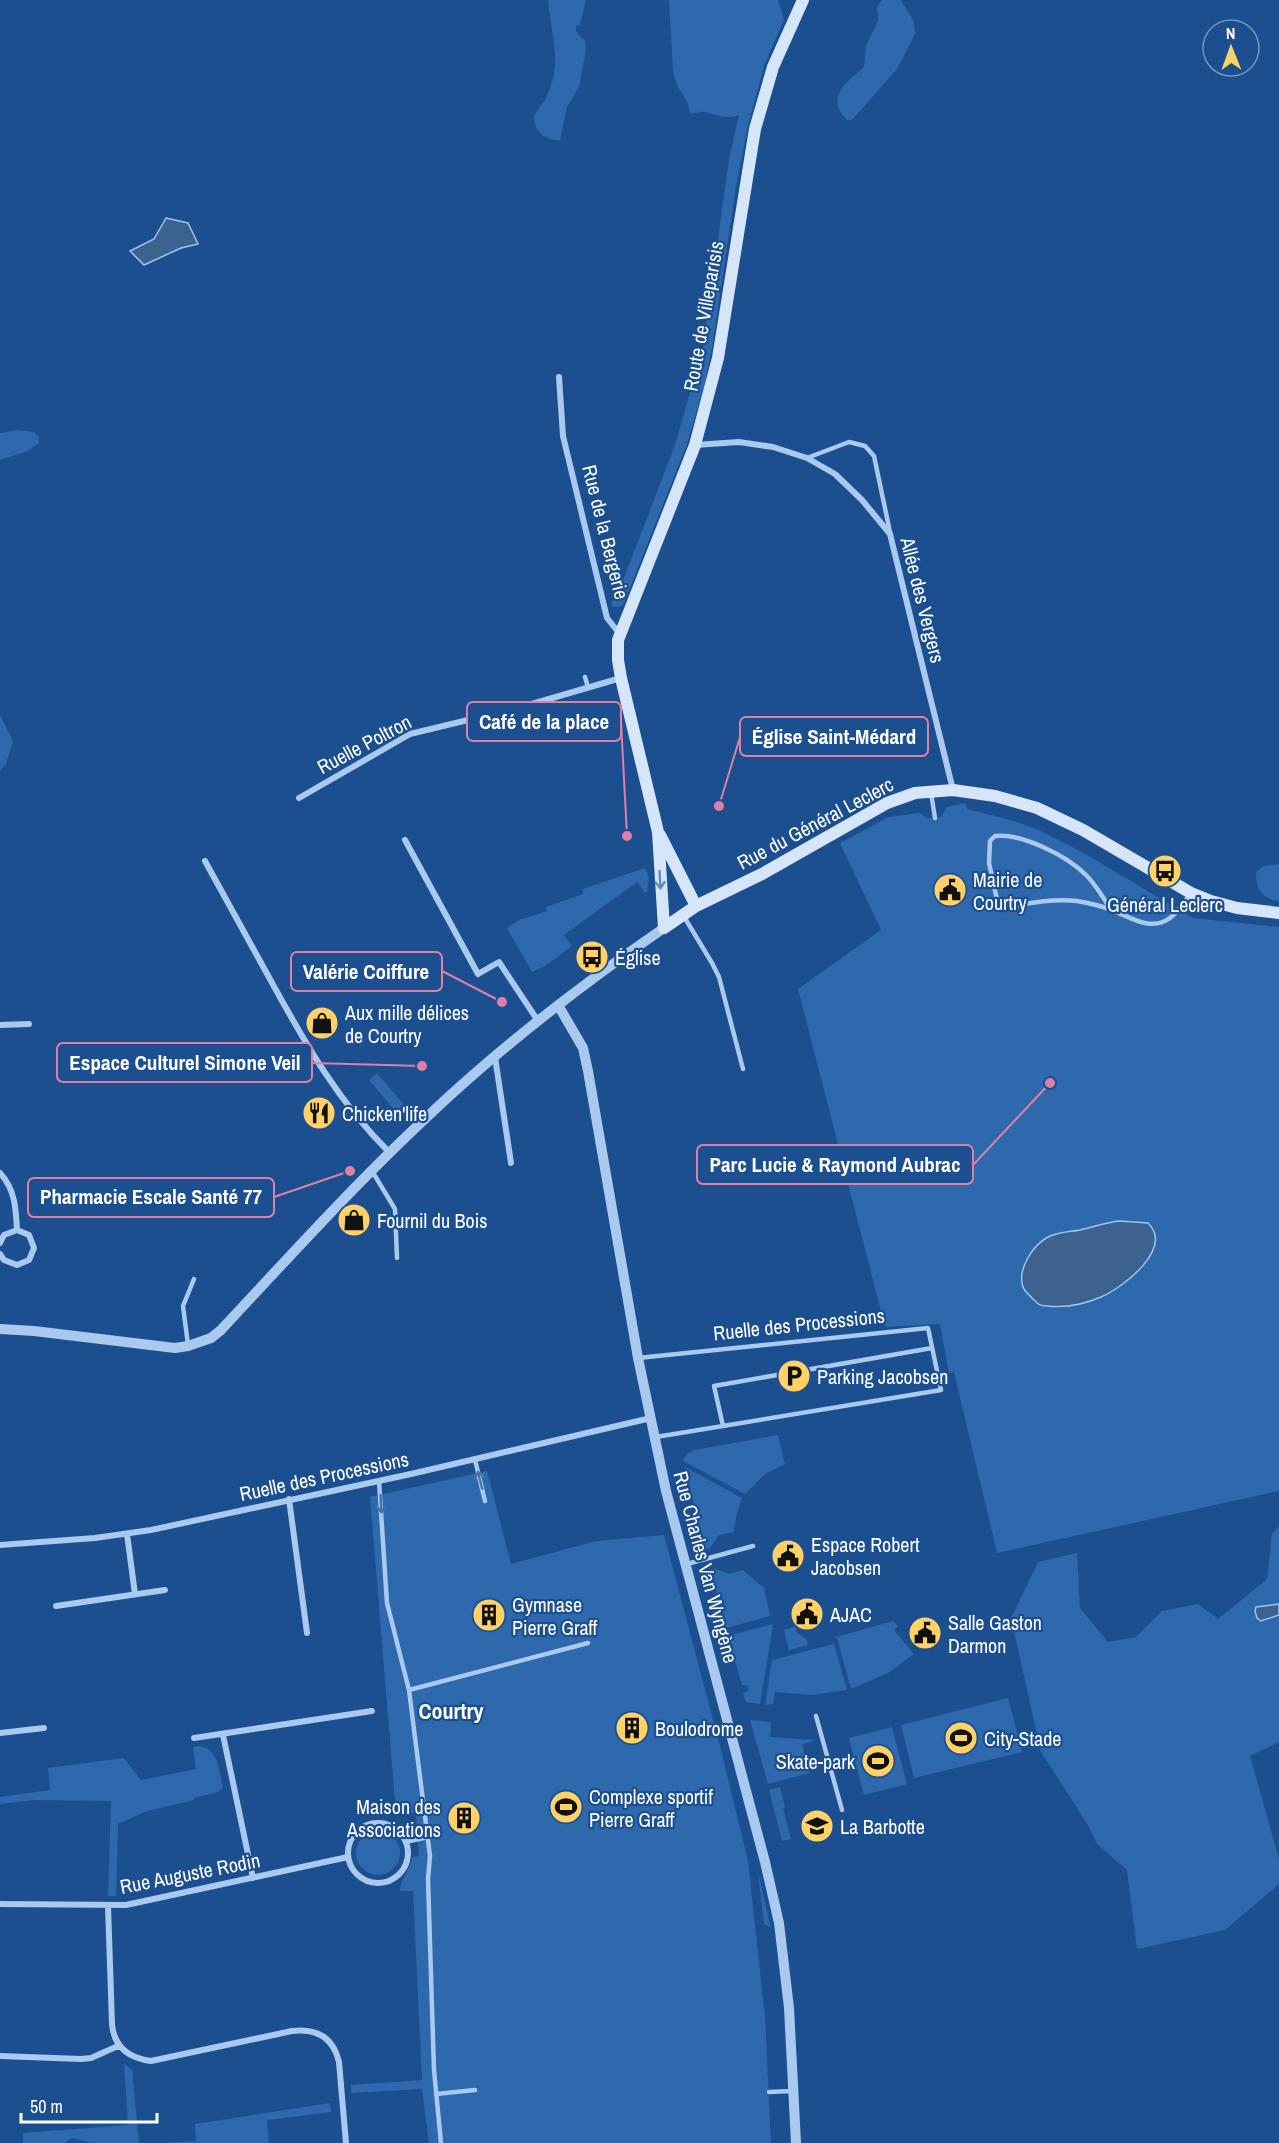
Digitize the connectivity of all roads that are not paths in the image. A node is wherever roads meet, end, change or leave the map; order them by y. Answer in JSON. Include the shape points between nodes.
{"nodes":[{"id":1,"x":803,"y":0,"type":"edge"},
{"id":2,"x":560,"y":377,"type":"dead end"},
{"id":3,"x":695,"y":446,"type":"junction"},
{"id":4,"x":807,"y":458,"type":"junction"},
{"id":5,"x":890,"y":534,"type":"junction"},
{"id":6,"x":620,"y":634,"type":"junction"},
{"id":7,"x":585,"y":676,"type":"dead end"},
{"id":8,"x":621,"y":678,"type":"junction"},
{"id":9,"x":588,"y":687,"type":"junction"},
{"id":10,"x":953,"y":790,"type":"junction"},
{"id":11,"x":930,"y":791,"type":"junction"},
{"id":12,"x":299,"y":798,"type":"dead end"},
{"id":13,"x":935,"y":818,"type":"dead end"},
{"id":14,"x":658,"y":832,"type":"junction"},
{"id":15,"x":405,"y":840,"type":"dead end"},
{"id":16,"x":205,"y":861,"type":"dead end"},
{"id":17,"x":1191,"y":893,"type":"junction"},
{"id":18,"x":696,"y":906,"type":"junction"},
{"id":19,"x":1111,"y":910,"type":"junction"},
{"id":20,"x":1279,"y":913,"type":"edge"},
{"id":21,"x":683,"y":915,"type":"junction"},
{"id":22,"x":664,"y":928,"type":"junction"},
{"id":23,"x":558,"y":1005,"type":"junction"},
{"id":24,"x":538,"y":1021,"type":"junction"},
{"id":25,"x":29,"y":1024,"type":"dead end"},
{"id":26,"x":0,"y":1025,"type":"edge"},
{"id":27,"x":495,"y":1057,"type":"junction"},
{"id":28,"x":743,"y":1069,"type":"dead end"},
{"id":29,"x":390,"y":1154,"type":"junction"},
{"id":30,"x":511,"y":1163,"type":"dead end"},
{"id":31,"x":372,"y":1172,"type":"junction"},
{"id":32,"x":0,"y":1173,"type":"edge"},
{"id":33,"x":17,"y":1230,"type":"junction"},
{"id":34,"x":0,"y":1243,"type":"edge"},
{"id":35,"x":0,"y":1254,"type":"edge"},
{"id":36,"x":398,"y":1258,"type":"dead end"},
{"id":37,"x":194,"y":1279,"type":"dead end"},
{"id":38,"x":0,"y":1329,"type":"edge"},
{"id":39,"x":188,"y":1346,"type":"junction"},
{"id":40,"x":932,"y":1348,"type":"junction"},
{"id":41,"x":638,"y":1358,"type":"junction"},
{"id":42,"x":651,"y":1418,"type":"junction"},
{"id":43,"x":723,"y":1426,"type":"junction"},
{"id":44,"x":655,"y":1437,"type":"junction"},
{"id":45,"x":475,"y":1460,"type":"junction"},
{"id":46,"x":380,"y":1481,"type":"junction"},
{"id":47,"x":289,"y":1499,"type":"junction"},
{"id":48,"x":485,"y":1501,"type":"dead end"},
{"id":49,"x":127,"y":1534,"type":"junction"},
{"id":50,"x":0,"y":1545,"type":"edge"},
{"id":51,"x":753,"y":1546,"type":"dead end"},
{"id":52,"x":686,"y":1564,"type":"junction"},
{"id":53,"x":165,"y":1590,"type":"dead end"},
{"id":54,"x":135,"y":1594,"type":"junction"},
{"id":55,"x":56,"y":1606,"type":"dead end"},
{"id":56,"x":308,"y":1633,"type":"dead end"},
{"id":57,"x":588,"y":1643,"type":"dead end"},
{"id":58,"x":410,"y":1690,"type":"junction"},
{"id":59,"x":372,"y":1712,"type":"dead end"},
{"id":60,"x":816,"y":1716,"type":"dead end"},
{"id":61,"x":44,"y":1728,"type":"dead end"},
{"id":62,"x":0,"y":1733,"type":"edge"},
{"id":63,"x":223,"y":1735,"type":"junction"},
{"id":64,"x":194,"y":1738,"type":"dead end"},
{"id":65,"x":842,"y":1810,"type":"dead end"},
{"id":66,"x":428,"y":1837,"type":"junction"},
{"id":67,"x":405,"y":1842,"type":"junction"},
{"id":68,"x":348,"y":1857,"type":"junction"},
{"id":69,"x":253,"y":1878,"type":"junction"},
{"id":70,"x":0,"y":1904,"type":"edge"},
{"id":71,"x":108,"y":1906,"type":"junction"},
{"id":72,"x":118,"y":2046,"type":"junction"},
{"id":73,"x":0,"y":2056,"type":"edge"},
{"id":74,"x":475,"y":2090,"type":"dead end"},
{"id":75,"x":793,"y":2091,"type":"junction"},
{"id":76,"x":769,"y":2092,"type":"dead end"},
{"id":77,"x":436,"y":2094,"type":"junction"},
{"id":78,"x":346,"y":2143,"type":"edge"},
{"id":79,"x":441,"y":2143,"type":"edge"},
{"id":80,"x":796,"y":2143,"type":"edge"}],
"edges":[{"from":1,"to":3,"type":"main road","name":"Route de Villeparisis","via":[[773,67],[754,129],[718,358]]},
{"from":2,"to":6,"type":"street","name":"Rue de la Bergerie","via":[[563,436],[607,618]]},
{"from":3,"to":4,"type":"street","name":"Allée des Vergers","via":[[739,442]]},
{"from":3,"to":6,"type":"main road","name":"Route de Villeparisis"},
{"from":4,"to":5,"type":"street","name":"Allée des Vergers","via":[[835,474]]},
{"from":4,"to":5,"type":"lane","via":[[849,442],[865,446],[874,456]]},
{"from":5,"to":10,"type":"street","name":"Allée des Vergers"},
{"from":6,"to":8,"type":"main road","via":[[617,648]]},
{"from":7,"to":9,"type":"lane"},
{"from":8,"to":9,"type":"street","name":"Ruelle Poltron"},
{"from":8,"to":14,"type":"main road"},
{"from":9,"to":12,"type":"street","name":"Ruelle Poltron","via":[[410,734]]},
{"from":10,"to":11,"type":"main road","name":"Rue du Général Leclerc"},
{"from":10,"to":17,"type":"main road","name":"Rue du Général Leclerc","via":[[1037,808]]},
{"from":11,"to":13,"type":"lane"},
{"from":11,"to":18,"type":"main road","name":"Rue du Général Leclerc","via":[[887,803],[762,874]]},
{"from":14,"to":18,"type":"main road"},
{"from":14,"to":22,"type":"main road","one_way":true},
{"from":15,"to":24,"type":"street","via":[[478,974],[499,962]]},
{"from":16,"to":29,"type":"street","via":[[323,1072]]},
{"from":17,"to":19,"type":"lane","via":[[1170,919],[1156,923],[1143,923]]},
{"from":17,"to":20,"type":"main road","name":"Rue du Général Leclerc","via":[[1237,908]]},
{"from":18,"to":21,"type":"main road","name":"Rue du Général Leclerc"},
{"from":19,"to":19,"type":"lane","via":[[1059,900],[999,909],[989,863],[990,841],[995,836],[1010,836],[1059,856],[1084,874]]},
{"from":21,"to":22,"type":"main road","name":"Rue du Général Leclerc"},
{"from":21,"to":28,"type":"lane","via":[[718,977]]},
{"from":22,"to":23,"type":"street","name":"Rue du Général Leclerc"},
{"from":23,"to":24,"type":"street","name":"Rue du Général Leclerc"},
{"from":23,"to":41,"type":"street","name":"Rue Charles Van Wyngène","via":[[583,1048]]},
{"from":24,"to":27,"type":"street","name":"Rue du Général Leclerc"},
{"from":25,"to":26,"type":"street"},
{"from":27,"to":29,"type":"street","name":"Rue du Général Leclerc"},
{"from":27,"to":30,"type":"street"},
{"from":29,"to":31,"type":"street","name":"Rue du Général Leclerc"},
{"from":31,"to":36,"type":"lane","via":[[395,1209]]},
{"from":31,"to":39,"type":"street","name":"Rue du Général Leclerc","via":[[221,1330]]},
{"from":32,"to":33,"type":"street","via":[[12,1192]]},
{"from":33,"to":34,"type":"street","via":[[4,1235]]},
{"from":33,"to":35,"type":"street","via":[[24,1231],[33,1241],[29,1260],[10,1264]]},
{"from":37,"to":39,"type":"lane","via":[[183,1306]]},
{"from":38,"to":39,"type":"street","via":[[163,1348]]},
{"from":40,"to":41,"type":"lane","name":"Ruelle des Processions","via":[[928,1328]]},
{"from":40,"to":43,"type":"lane","via":[[714,1386]]},
{"from":40,"to":43,"type":"lane","via":[[941,1390]]},
{"from":41,"to":42,"type":"street","name":"Rue Charles Van Wyngène"},
{"from":42,"to":44,"type":"street","name":"Rue Charles Van Wyngène"},
{"from":42,"to":45,"type":"street","name":"Ruelle des Processions"},
{"from":43,"to":44,"type":"lane"},
{"from":44,"to":52,"type":"street","name":"Rue Charles Van Wyngène"},
{"from":45,"to":46,"type":"street","name":"Ruelle des Processions"},
{"from":48,"to":45,"type":"lane","one_way":true},
{"from":46,"to":47,"type":"street","name":"Ruelle des Processions"},
{"from":46,"to":58,"type":"lane","one_way":true,"via":[[387,1603]]},
{"from":47,"to":49,"type":"street","name":"Ruelle des Processions"},
{"from":47,"to":56,"type":"street"},
{"from":49,"to":50,"type":"street","name":"Ruelle des Processions"},
{"from":49,"to":54,"type":"street"},
{"from":51,"to":52,"type":"lane"},
{"from":52,"to":75,"type":"street","name":"Rue Charles Van Wyngène","via":[[775,1902],[786,1972]]},
{"from":53,"to":54,"type":"street"},
{"from":54,"to":55,"type":"street"},
{"from":57,"to":58,"type":"lane"},
{"from":58,"to":66,"type":"lane"},
{"from":59,"to":63,"type":"street"},
{"from":60,"to":65,"type":"lane"},
{"from":61,"to":62,"type":"street"},
{"from":63,"to":64,"type":"street"},
{"from":63,"to":69,"type":"street"},
{"from":66,"to":67,"type":"lane"},
{"from":66,"to":77,"type":"lane"},
{"from":67,"to":68,"type":"street","via":[[393,1828],[374,1824],[357,1832],[348,1848]]},
{"from":67,"to":68,"type":"street","via":[[406,1861],[402,1870],[386,1882],[366,1881],[357,1875]]},
{"from":68,"to":69,"type":"street","name":"Rue Auguste Rodin"},
{"from":69,"to":71,"type":"street","name":"Rue Auguste Rodin"},
{"from":70,"to":71,"type":"street","name":"Rue Auguste Rodin"},
{"from":71,"to":72,"type":"street","via":[[112,2024]]},
{"from":72,"to":73,"type":"street","via":[[81,2059]]},
{"from":72,"to":78,"type":"street","via":[[129,2055],[151,2061],[292,2031],[321,2034],[330,2041],[339,2061]]},
{"from":74,"to":77,"type":"lane"},
{"from":75,"to":76,"type":"lane"},
{"from":75,"to":80,"type":"street","name":"Rue Charles Van Wyngène"},
{"from":77,"to":79,"type":"lane"}]}
